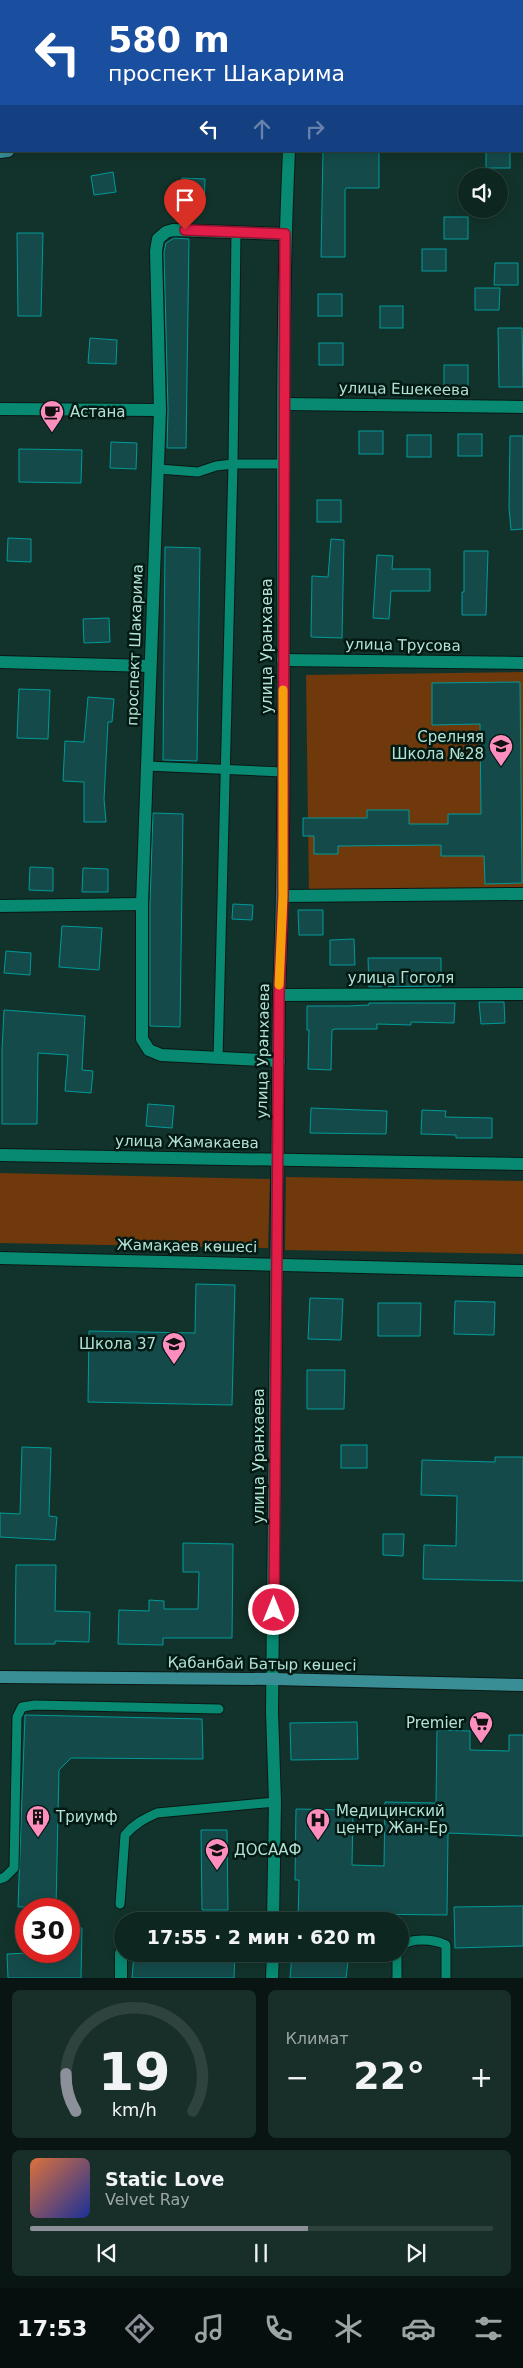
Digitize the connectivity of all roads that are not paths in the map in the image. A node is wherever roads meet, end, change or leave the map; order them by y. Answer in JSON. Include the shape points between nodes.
{"nodes":[{"id":1,"x":289,"y":152,"type":"edge"},
{"id":2,"x":236,"y":233,"type":"junction"},
{"id":3,"x":285,"y":234,"type":"junction"},
{"id":4,"x":284,"y":404,"type":"junction"},
{"id":5,"x":523,"y":407,"type":"edge"},
{"id":6,"x":0,"y":409,"type":"edge"},
{"id":7,"x":160,"y":410,"type":"junction"},
{"id":8,"x":233,"y":464,"type":"junction"},
{"id":9,"x":283,"y":464,"type":"junction"},
{"id":10,"x":158,"y":470,"type":"junction"},
{"id":11,"x":283,"y":660,"type":"junction"},
{"id":12,"x":0,"y":662,"type":"edge"},
{"id":13,"x":523,"y":663,"type":"edge"},
{"id":14,"x":150,"y":666,"type":"junction"},
{"id":15,"x":146,"y":766,"type":"junction"},
{"id":16,"x":225,"y":769,"type":"junction"},
{"id":17,"x":283,"y":772,"type":"junction"},
{"id":18,"x":523,"y":894,"type":"edge"},
{"id":19,"x":283,"y":896,"type":"junction"},
{"id":20,"x":142,"y":904,"type":"junction"},
{"id":21,"x":0,"y":906,"type":"edge"},
{"id":22,"x":523,"y":994,"type":"edge"},
{"id":23,"x":279,"y":995,"type":"junction"},
{"id":24,"x":218,"y":1059,"type":"junction"},
{"id":25,"x":279,"y":1061,"type":"junction"},
{"id":26,"x":0,"y":1155,"type":"edge"},
{"id":27,"x":278,"y":1160,"type":"junction"},
{"id":28,"x":523,"y":1164,"type":"edge"},
{"id":29,"x":0,"y":1258,"type":"edge"},
{"id":30,"x":276,"y":1265,"type":"junction"},
{"id":31,"x":523,"y":1270,"type":"edge"},
{"id":32,"x":0,"y":1677,"type":"edge"},
{"id":33,"x":273,"y":1679,"type":"junction"},
{"id":34,"x":523,"y":1685,"type":"edge"},
{"id":35,"x":219,"y":1708,"type":"dead end"},
{"id":36,"x":275,"y":1802,"type":"junction"},
{"id":37,"x":0,"y":1879,"type":"edge"},
{"id":38,"x":120,"y":1904,"type":"dead end"},
{"id":39,"x":273,"y":1912,"type":"edge"},
{"id":40,"x":409,"y":1943,"type":"edge"},
{"id":41,"x":121,"y":1962,"type":"edge"},
{"id":42,"x":273,"y":1962,"type":"edge"},
{"id":43,"x":397,"y":1962,"type":"edge"},
{"id":44,"x":120,"y":1978,"type":"edge"},
{"id":45,"x":272,"y":1978,"type":"edge"},
{"id":46,"x":397,"y":1978,"type":"edge"},
{"id":47,"x":446,"y":1978,"type":"edge"}],
"edges":[{"from":1,"to":3,"type":"street","name":"улица Уранхаева"},
{"from":2,"to":3,"type":"street","name":"проспект Шакарима"},
{"from":2,"to":7,"type":"street","name":"проспект Шакарима","via":[[173,230],[158,239]]},
{"from":2,"to":8,"type":"lane"},
{"from":3,"to":4,"type":"street","name":"улица Уранхаева"},
{"from":4,"to":5,"type":"street","name":"улица Ешекеева"},
{"from":4,"to":9,"type":"street","name":"улица Уранхаева"},
{"from":6,"to":7,"type":"street"},
{"from":7,"to":10,"type":"street","name":"проспект Шакарима"},
{"from":8,"to":9,"type":"lane"},
{"from":8,"to":10,"type":"lane","via":[[198,472]]},
{"from":8,"to":16,"type":"lane"},
{"from":9,"to":11,"type":"street","name":"улица Уранхаева"},
{"from":10,"to":14,"type":"street","name":"проспект Шакарима"},
{"from":11,"to":13,"type":"street","name":"улица Трусова"},
{"from":11,"to":17,"type":"street","name":"улица Уранхаева"},
{"from":12,"to":14,"type":"street"},
{"from":14,"to":15,"type":"street","name":"проспект Шакарима"},
{"from":15,"to":16,"type":"lane"},
{"from":15,"to":20,"type":"street","name":"проспект Шакарима"},
{"from":16,"to":17,"type":"lane"},
{"from":16,"to":24,"type":"lane"},
{"from":17,"to":19,"type":"street","name":"улица Уранхаева"},
{"from":18,"to":19,"type":"street"},
{"from":19,"to":23,"type":"street","name":"улица Уранхаева"},
{"from":20,"to":21,"type":"street"},
{"from":20,"to":24,"type":"street","name":"проспект Шакарима","via":[[142,1039],[149,1050],[161,1055]]},
{"from":22,"to":23,"type":"street","name":"улица Гоголя"},
{"from":23,"to":25,"type":"street","name":"улица Уранхаева"},
{"from":24,"to":25,"type":"street","name":"проспект Шакарима"},
{"from":25,"to":27,"type":"street","name":"улица Уранхаева"},
{"from":26,"to":27,"type":"street","name":"улица Жамакаева"},
{"from":27,"to":28,"type":"street","name":"улица Жамакаева"},
{"from":27,"to":30,"type":"street","name":"улица Уранхаева"},
{"from":29,"to":30,"type":"street","name":"Жамақаев көшесі"},
{"from":30,"to":31,"type":"street","name":"Жамақаев көшесі"},
{"from":30,"to":33,"type":"street","name":"улица Уранхаева"},
{"from":32,"to":33,"type":"main road","name":"Қабанбай Батыр көшесі"},
{"from":33,"to":34,"type":"main road","name":"Қабанбай Батыр көшесі"},
{"from":33,"to":36,"type":"street","name":"улица Уранхаева"},
{"from":35,"to":37,"type":"lane","via":[[22,1707],[17,1716],[14,1868]]},
{"from":36,"to":38,"type":"lane","via":[[157,1813],[131,1827],[125,1835]]},
{"from":36,"to":39,"type":"street","name":"улица Уранхаева"},
{"from":40,"to":47,"type":"lane","via":[[436,1940],[446,1945]]},
{"from":41,"to":44,"type":"street"},
{"from":42,"to":45,"type":"street"},
{"from":43,"to":46,"type":"lane"}]}
